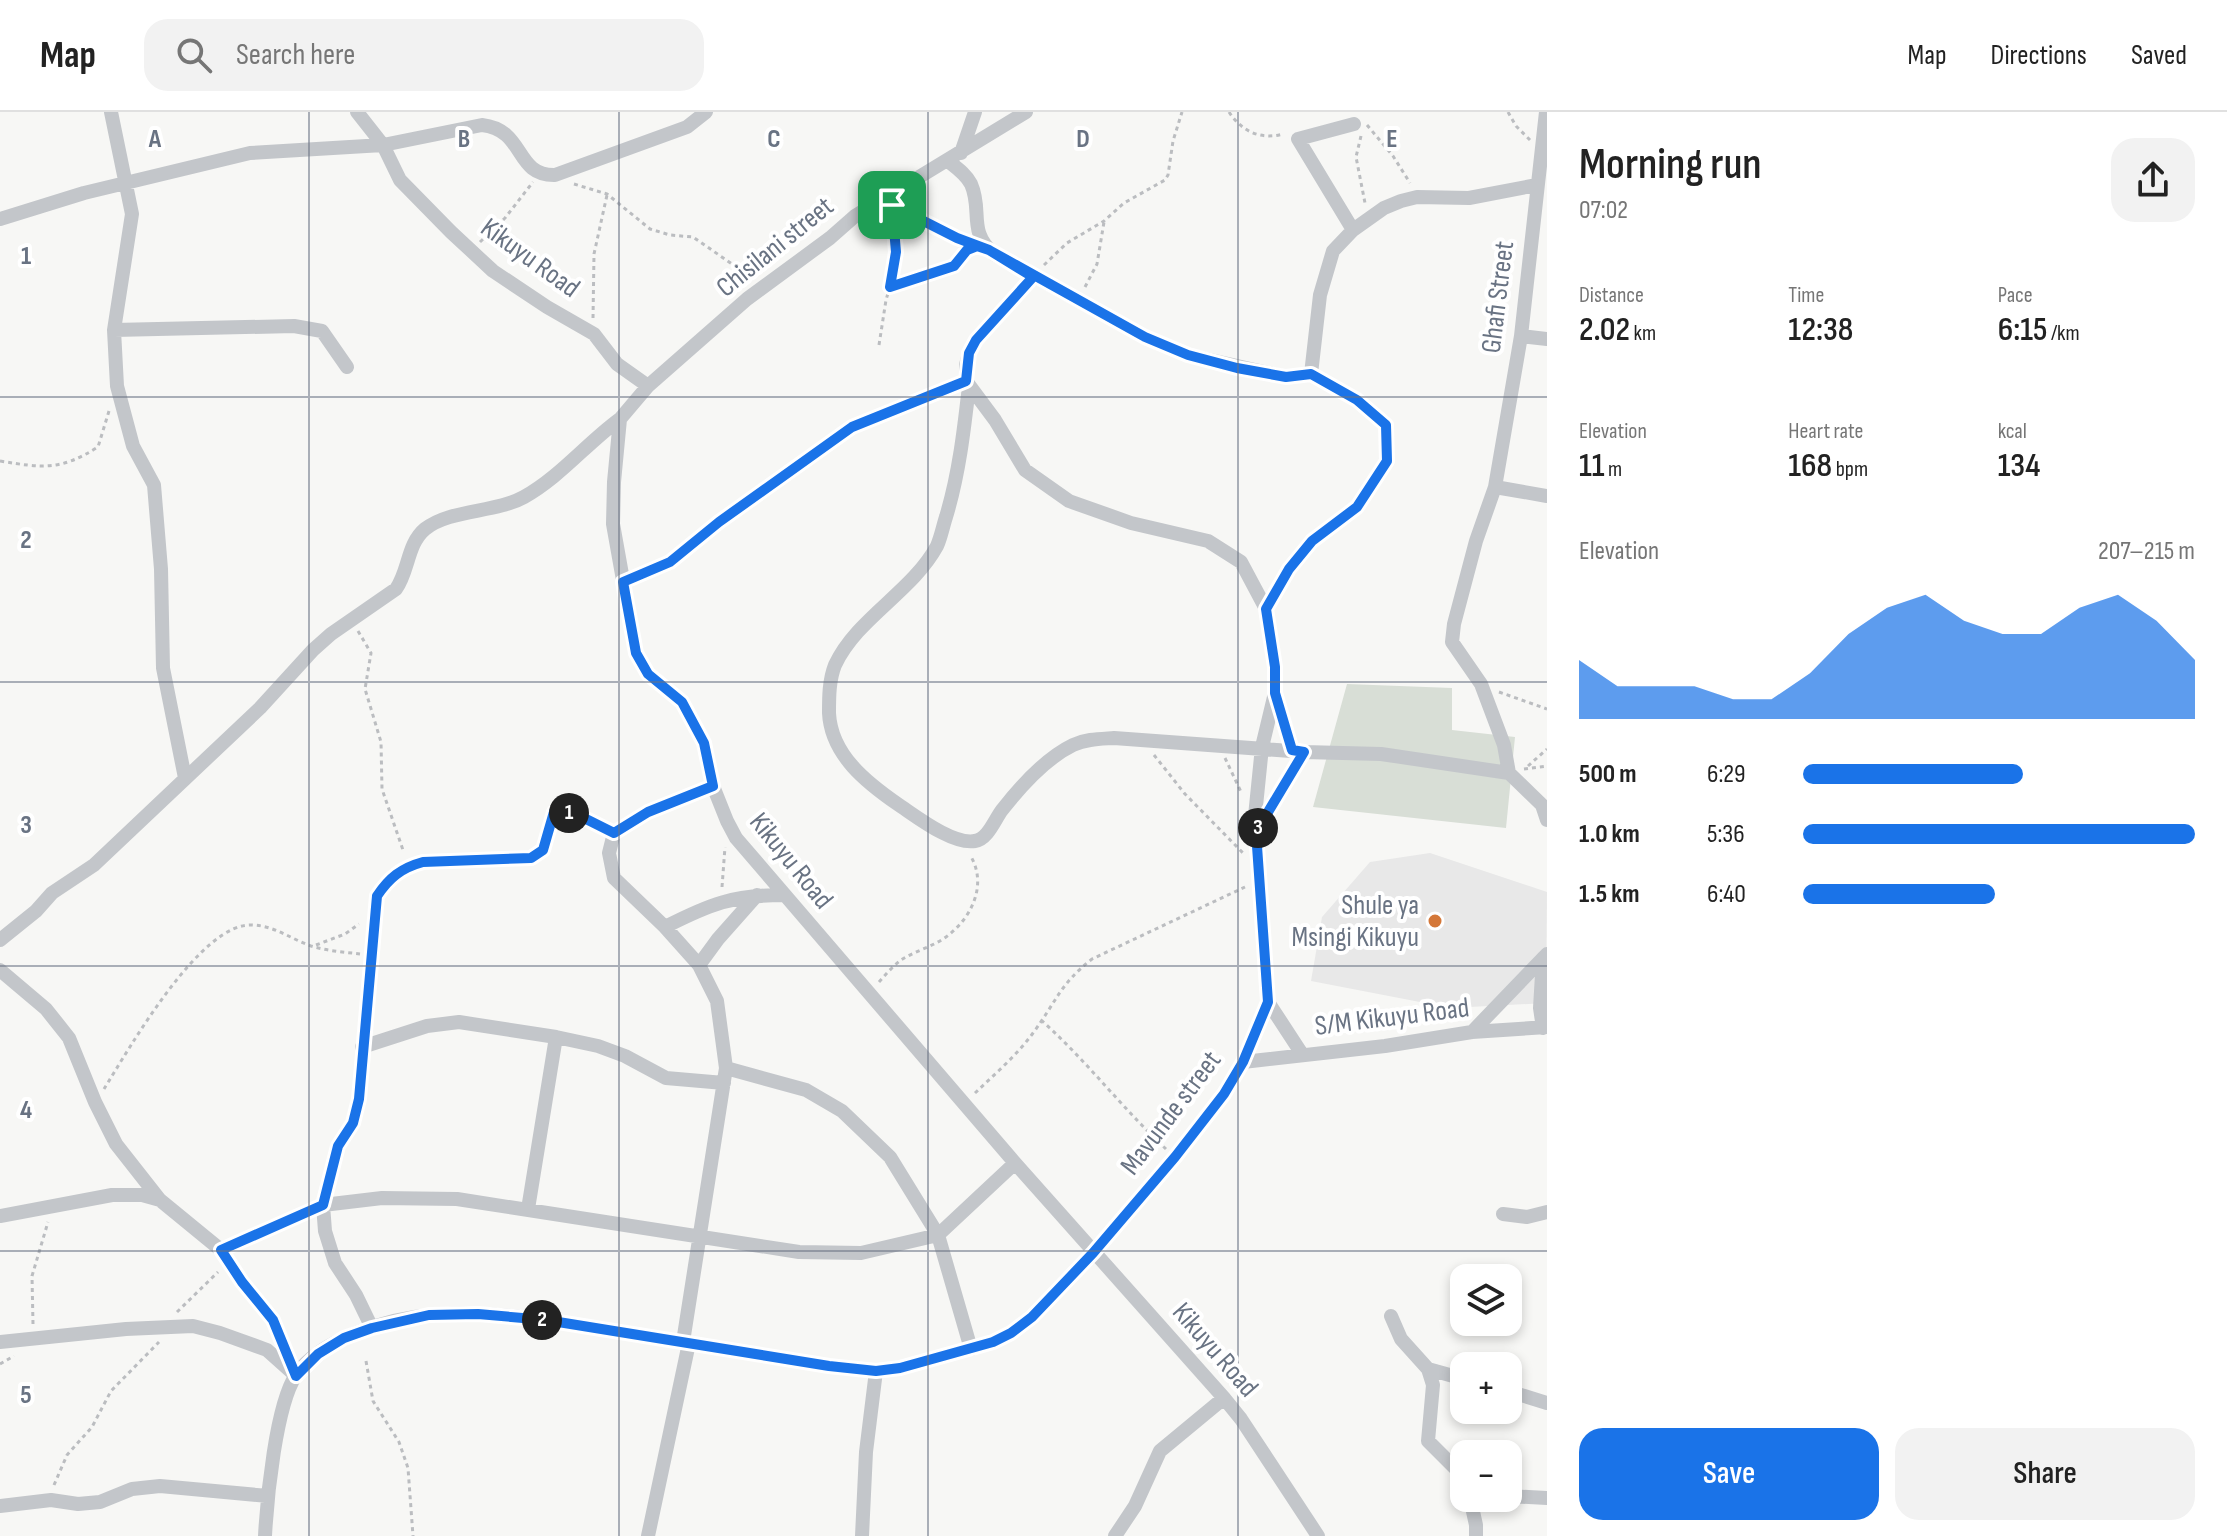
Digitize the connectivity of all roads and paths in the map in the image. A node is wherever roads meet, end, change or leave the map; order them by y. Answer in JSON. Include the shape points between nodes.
{"nodes":[{"id":1,"x":111,"y":112,"type":"edge"},
{"id":2,"x":357,"y":112,"type":"edge"},
{"id":3,"x":706,"y":112,"type":"edge"},
{"id":4,"x":1026,"y":112,"type":"edge"},
{"id":5,"x":1182,"y":112,"type":"edge"},
{"id":6,"x":1508,"y":112,"type":"edge"},
{"id":7,"x":1546,"y":112,"type":"edge"},
{"id":8,"x":978,"y":113,"type":"edge"},
{"id":9,"x":1354,"y":124,"type":"dead end"},
{"id":10,"x":383,"y":145,"type":"junction"},
{"id":11,"x":954,"y":157,"type":"junction"},
{"id":12,"x":1543,"y":159,"type":"edge"},
{"id":13,"x":544,"y":175,"type":"junction"},
{"id":14,"x":126,"y":182,"type":"junction"},
{"id":15,"x":572,"y":184,"type":"dead end"},
{"id":16,"x":1537,"y":185,"type":"junction"},
{"id":17,"x":607,"y":194,"type":"junction"},
{"id":18,"x":1417,"y":197,"type":"junction"},
{"id":19,"x":1368,"y":218,"type":"junction"},
{"id":20,"x":0,"y":219,"type":"edge"},
{"id":21,"x":1104,"y":221,"type":"junction"},
{"id":22,"x":1353,"y":230,"type":"junction"},
{"id":23,"x":471,"y":251,"type":"junction"},
{"id":24,"x":1033,"y":277,"type":"junction"},
{"id":25,"x":774,"y":279,"type":"junction"},
{"id":26,"x":890,"y":287,"type":"junction"},
{"id":27,"x":1077,"y":300,"type":"junction"},
{"id":28,"x":114,"y":330,"type":"junction"},
{"id":29,"x":594,"y":334,"type":"junction"},
{"id":30,"x":1521,"y":336,"type":"junction"},
{"id":31,"x":1547,"y":339,"type":"edge"},
{"id":32,"x":879,"y":345,"type":"dead end"},
{"id":33,"x":347,"y":367,"type":"dead end"},
{"id":34,"x":1311,"y":374,"type":"junction"},
{"id":35,"x":968,"y":384,"type":"junction"},
{"id":36,"x":117,"y":386,"type":"junction"},
{"id":37,"x":648,"y":386,"type":"junction"},
{"id":38,"x":620,"y":419,"type":"junction"},
{"id":39,"x":0,"y":461,"type":"edge"},
{"id":40,"x":1495,"y":487,"type":"junction"},
{"id":41,"x":1547,"y":496,"type":"edge"},
{"id":42,"x":623,"y":582,"type":"junction"},
{"id":43,"x":1266,"y":609,"type":"junction"},
{"id":44,"x":351,"y":622,"type":"junction"},
{"id":45,"x":1481,"y":684,"type":"junction"},
{"id":46,"x":1275,"y":693,"type":"junction"},
{"id":47,"x":1547,"y":709,"type":"edge"},
{"id":48,"x":1141,"y":740,"type":"junction"},
{"id":49,"x":1218,"y":744,"type":"junction"},
{"id":50,"x":1262,"y":747,"type":"junction"},
{"id":51,"x":1547,"y":749,"type":"edge"},
{"id":52,"x":1298,"y":751,"type":"junction"},
{"id":53,"x":1547,"y":766,"type":"edge"},
{"id":54,"x":1525,"y":768,"type":"junction"},
{"id":55,"x":1509,"y":773,"type":"junction"},
{"id":56,"x":185,"y":778,"type":"junction"},
{"id":57,"x":713,"y":786,"type":"junction"},
{"id":58,"x":1255,"y":816,"type":"junction"},
{"id":59,"x":1547,"y":820,"type":"edge"},
{"id":60,"x":1256,"y":832,"type":"junction"},
{"id":61,"x":614,"y":833,"type":"junction"},
{"id":62,"x":948,"y":835,"type":"junction"},
{"id":63,"x":725,"y":846,"type":"dead end"},
{"id":64,"x":409,"y":866,"type":"junction"},
{"id":65,"x":1258,"y":874,"type":"junction"},
{"id":66,"x":757,"y":895,"type":"junction"},
{"id":67,"x":784,"y":895,"type":"junction"},
{"id":68,"x":722,"y":900,"type":"junction"},
{"id":69,"x":376,"y":908,"type":"junction"},
{"id":70,"x":665,"y":927,"type":"junction"},
{"id":71,"x":0,"y":940,"type":"edge"},
{"id":72,"x":312,"y":946,"type":"junction"},
{"id":73,"x":371,"y":956,"type":"junction"},
{"id":74,"x":1545,"y":956,"type":"edge"},
{"id":75,"x":699,"y":965,"type":"junction"},
{"id":76,"x":0,"y":970,"type":"edge"},
{"id":77,"x":869,"y":994,"type":"junction"},
{"id":78,"x":1268,"y":1002,"type":"junction"},
{"id":79,"x":1041,"y":1020,"type":"junction"},
{"id":80,"x":1545,"y":1027,"type":"edge"},
{"id":81,"x":1472,"y":1032,"type":"junction"},
{"id":82,"x":556,"y":1037,"type":"junction"},
{"id":83,"x":362,"y":1047,"type":"junction"},
{"id":84,"x":1302,"y":1054,"type":"junction"},
{"id":85,"x":1243,"y":1062,"type":"junction"},
{"id":86,"x":725,"y":1075,"type":"junction"},
{"id":87,"x":95,"y":1102,"type":"junction"},
{"id":88,"x":964,"y":1104,"type":"junction"},
{"id":89,"x":1175,"y":1157,"type":"junction"},
{"id":90,"x":1015,"y":1163,"type":"junction"},
{"id":91,"x":160,"y":1200,"type":"junction"},
{"id":92,"x":323,"y":1205,"type":"junction"},
{"id":93,"x":53,"y":1207,"type":"junction"},
{"id":94,"x":528,"y":1209,"type":"junction"},
{"id":95,"x":1547,"y":1212,"type":"edge"},
{"id":96,"x":1503,"y":1214,"type":"dead end"},
{"id":97,"x":0,"y":1216,"type":"edge"},
{"id":98,"x":938,"y":1235,"type":"junction"},
{"id":99,"x":699,"y":1236,"type":"junction"},
{"id":100,"x":221,"y":1250,"type":"junction"},
{"id":101,"x":1093,"y":1253,"type":"junction"},
{"id":102,"x":229,"y":1263,"type":"junction"},
{"id":103,"x":1391,"y":1316,"type":"dead end"},
{"id":104,"x":167,"y":1327,"type":"junction"},
{"id":105,"x":372,"y":1328,"type":"junction"},
{"id":106,"x":32,"y":1337,"type":"junction"},
{"id":107,"x":0,"y":1342,"type":"edge"},
{"id":108,"x":686,"y":1342,"type":"junction"},
{"id":109,"x":971,"y":1349,"type":"junction"},
{"id":110,"x":366,"y":1361,"type":"dead end"},
{"id":111,"x":0,"y":1364,"type":"edge"},
{"id":112,"x":1428,"y":1369,"type":"junction"},
{"id":113,"x":876,"y":1371,"type":"junction"},
{"id":114,"x":1450,"y":1375,"type":"edge"},
{"id":115,"x":296,"y":1376,"type":"junction"},
{"id":116,"x":1522,"y":1395,"type":"edge"},
{"id":117,"x":1224,"y":1398,"type":"junction"},
{"id":118,"x":1547,"y":1403,"type":"edge"},
{"id":119,"x":1450,"y":1463,"type":"edge"},
{"id":120,"x":268,"y":1496,"type":"junction"},
{"id":121,"x":1522,"y":1497,"type":"edge"},
{"id":122,"x":1547,"y":1498,"type":"edge"},
{"id":123,"x":51,"y":1500,"type":"junction"},
{"id":124,"x":0,"y":1506,"type":"edge"},
{"id":125,"x":1473,"y":1512,"type":"edge"},
{"id":126,"x":265,"y":1536,"type":"edge"},
{"id":127,"x":413,"y":1536,"type":"edge"},
{"id":128,"x":648,"y":1536,"type":"edge"},
{"id":129,"x":862,"y":1536,"type":"edge"},
{"id":130,"x":1115,"y":1536,"type":"edge"},
{"id":131,"x":1318,"y":1536,"type":"edge"},
{"id":132,"x":1476,"y":1536,"type":"edge"}],
"edges":[{"from":1,"to":14,"type":"street"},
{"from":2,"to":10,"type":"street","name":"Kikuyu Road"},
{"from":3,"to":13,"type":"street","via":[[687,127]]},
{"from":4,"to":11,"type":"street","name":"Chisilani street"},
{"from":5,"to":21,"type":"path","via":[[1165,180]]},
{"from":6,"to":12,"type":"path"},
{"from":7,"to":12,"type":"street","name":"Ghafi Street"},
{"from":8,"to":11,"type":"street"},
{"from":9,"to":22,"type":"street","via":[[1298,139]]},
{"from":10,"to":13,"type":"street","via":[[482,125],[496,127],[508,135],[533,171]]},
{"from":10,"to":14,"type":"street","via":[[250,153]]},
{"from":10,"to":23,"type":"street","name":"Kikuyu Road","via":[[400,180]]},
{"from":11,"to":24,"type":"street","via":[[970,183],[982,245]]},
{"from":11,"to":25,"type":"street","name":"Chisilani street","via":[[869,206]]},
{"from":12,"to":16,"type":"street","name":"Ghafi Street"},
{"from":13,"to":23,"type":"path"},
{"from":14,"to":20,"type":"street"},
{"from":14,"to":28,"type":"street","via":[[132,214]]},
{"from":15,"to":17,"type":"path"},
{"from":16,"to":18,"type":"street","via":[[1469,198]]},
{"from":16,"to":30,"type":"street","name":"Ghafi Street"},
{"from":17,"to":25,"type":"path","via":[[650,229],[693,237],[732,264]]},
{"from":17,"to":29,"type":"path","via":[[594,254]]},
{"from":18,"to":19,"type":"street"},
{"from":18,"to":19,"type":"path","via":[[1401,167],[1364,122],[1356,157]]},
{"from":19,"to":22,"type":"street"},
{"from":21,"to":24,"type":"path","via":[[1067,243]]},
{"from":21,"to":27,"type":"path","via":[[1097,264]]},
{"from":22,"to":34,"type":"street","via":[[1333,251],[1320,295]]},
{"from":23,"to":29,"type":"street","name":"Kikuyu Road","via":[[493,271]]},
{"from":24,"to":27,"type":"street"},
{"from":24,"to":35,"type":"street","via":[[976,340],[969,353]]},
{"from":25,"to":37,"type":"street","name":"Chisilani street"},
{"from":26,"to":26,"type":"path","via":[[954,266],[977,246],[892,205],[896,252]]},
{"from":26,"to":32,"type":"path"},
{"from":27,"to":34,"type":"street","via":[[1188,355],[1286,377]]},
{"from":28,"to":33,"type":"street","via":[[294,326],[322,331]]},
{"from":28,"to":36,"type":"street"},
{"from":29,"to":37,"type":"street","name":"Kikuyu Road","via":[[617,364]]},
{"from":30,"to":31,"type":"street"},
{"from":30,"to":40,"type":"street","name":"Ghafi Street"},
{"from":34,"to":43,"type":"street","via":[[1357,400],[1386,425],[1387,461],[1357,507],[1312,541],[1289,569]]},
{"from":35,"to":42,"type":"street","via":[[852,427],[670,562]]},
{"from":35,"to":43,"type":"street","name":"Mavunde street","via":[[1025,470],[1069,501],[1102,514],[1208,541],[1241,562]]},
{"from":35,"to":62,"type":"street","via":[[952,496],[937,545],[846,647],[834,667],[829,694],[830,726],[840,752],[893,801]]},
{"from":36,"to":39,"type":"path","via":[[98,447],[58,466]]},
{"from":36,"to":56,"type":"street","via":[[133,446],[154,485],[163,668]]},
{"from":37,"to":38,"type":"street"},
{"from":38,"to":42,"type":"street","name":"Kikuyu Road","via":[[613,524]]},
{"from":38,"to":44,"type":"street","via":[[526,496],[427,527],[415,539],[396,589]]},
{"from":40,"to":41,"type":"street"},
{"from":40,"to":45,"type":"street","name":"Ghafi Street","via":[[1452,642]]},
{"from":42,"to":57,"type":"street","name":"Kikuyu Road","via":[[636,653],[648,674],[682,702],[704,743]]},
{"from":43,"to":46,"type":"street","name":"Mavunde street"},
{"from":44,"to":56,"type":"street","via":[[313,650]]},
{"from":44,"to":64,"type":"path","via":[[371,653],[365,689],[381,742],[382,789]]},
{"from":45,"to":47,"type":"path"},
{"from":45,"to":55,"type":"street","name":"Ghafi Street"},
{"from":46,"to":50,"type":"street","name":"Mavunde street"},
{"from":46,"to":52,"type":"street"},
{"from":48,"to":49,"type":"street"},
{"from":48,"to":62,"type":"street","via":[[1093,739],[1073,745],[1040,770],[983,837],[975,842]]},
{"from":48,"to":65,"type":"path"},
{"from":49,"to":50,"type":"street"},
{"from":49,"to":58,"type":"path"},
{"from":50,"to":52,"type":"street"},
{"from":50,"to":58,"type":"street","name":"Mavunde street"},
{"from":51,"to":54,"type":"path"},
{"from":52,"to":55,"type":"street","via":[[1381,754]]},
{"from":52,"to":60,"type":"street"},
{"from":53,"to":54,"type":"path"},
{"from":54,"to":55,"type":"path"},
{"from":55,"to":59,"type":"street","via":[[1542,805]]},
{"from":56,"to":71,"type":"street","via":[[94,865],[52,893]]},
{"from":57,"to":61,"type":"street","via":[[648,812]]},
{"from":57,"to":67,"type":"street","name":"Kikuyu Road","via":[[736,838]]},
{"from":58,"to":60,"type":"street","name":"Mavunde street"},
{"from":60,"to":65,"type":"street","name":"Mavunde street"},
{"from":61,"to":64,"type":"street","via":[[576,814],[554,812],[543,850],[531,858]]},
{"from":61,"to":70,"type":"street","via":[[609,853],[614,878]]},
{"from":62,"to":77,"type":"path","via":[[977,867],[979,886],[969,911],[946,937],[899,961]]},
{"from":63,"to":68,"type":"path"},
{"from":64,"to":69,"type":"street","via":[[389,878]]},
{"from":65,"to":78,"type":"street","name":"Mavunde street"},
{"from":65,"to":79,"type":"path","via":[[1092,959],[1060,989]]},
{"from":66,"to":67,"type":"street"},
{"from":66,"to":68,"type":"street"},
{"from":66,"to":75,"type":"street"},
{"from":67,"to":77,"type":"street","name":"Kikuyu Road"},
{"from":68,"to":70,"type":"street"},
{"from":69,"to":72,"type":"path","via":[[345,934]]},
{"from":69,"to":73,"type":"street"},
{"from":70,"to":75,"type":"street"},
{"from":72,"to":73,"type":"path"},
{"from":72,"to":87,"type":"path","via":[[266,927],[234,927],[161,998]]},
{"from":73,"to":83,"type":"street"},
{"from":74,"to":80,"type":"street","via":[[1540,1008]]},
{"from":74,"to":81,"type":"street"},
{"from":75,"to":86,"type":"street","via":[[717,1001]]},
{"from":76,"to":87,"type":"street","via":[[46,1009],[69,1038]]},
{"from":77,"to":88,"type":"street","name":"Kikuyu Road"},
{"from":78,"to":84,"type":"street"},
{"from":78,"to":85,"type":"street","name":"Mavunde street"},
{"from":79,"to":88,"type":"path"},
{"from":79,"to":89,"type":"path"},
{"from":80,"to":81,"type":"street","name":"S/M Kikuyu Road"},
{"from":81,"to":84,"type":"street","name":"S/M Kikuyu Road"},
{"from":82,"to":83,"type":"street","via":[[459,1022],[427,1026]]},
{"from":82,"to":86,"type":"street","via":[[598,1046],[666,1078]]},
{"from":82,"to":94,"type":"street"},
{"from":83,"to":92,"type":"street","via":[[359,1099],[353,1123],[338,1146]]},
{"from":84,"to":85,"type":"street","name":"S/M Kikuyu Road"},
{"from":85,"to":89,"type":"street","name":"Mavunde street"},
{"from":86,"to":98,"type":"street","via":[[806,1090],[842,1111],[890,1157]]},
{"from":86,"to":99,"type":"street"},
{"from":87,"to":91,"type":"street","via":[[116,1144]]},
{"from":88,"to":90,"type":"street","name":"Kikuyu Road"},
{"from":89,"to":101,"type":"street","name":"Mavunde street"},
{"from":90,"to":98,"type":"street"},
{"from":90,"to":101,"type":"street","name":"Kikuyu Road"},
{"from":91,"to":93,"type":"street","via":[[112,1195]]},
{"from":91,"to":100,"type":"street"},
{"from":92,"to":94,"type":"street","via":[[382,1198],[457,1199]]},
{"from":92,"to":100,"type":"street"},
{"from":92,"to":105,"type":"street","via":[[335,1263]]},
{"from":93,"to":97,"type":"street"},
{"from":93,"to":106,"type":"path","via":[[32,1276]]},
{"from":94,"to":99,"type":"street"},
{"from":95,"to":96,"type":"street","via":[[1527,1217]]},
{"from":98,"to":99,"type":"street","via":[[861,1253],[832,1254]]},
{"from":98,"to":109,"type":"street"},
{"from":99,"to":108,"type":"street"},
{"from":100,"to":102,"type":"street"},
{"from":101,"to":109,"type":"street","name":"Mavunde street","via":[[1032,1317],[1011,1333]]},
{"from":101,"to":117,"type":"street","name":"Kikuyu Road"},
{"from":102,"to":104,"type":"path"},
{"from":102,"to":115,"type":"street","via":[[273,1320]]},
{"from":103,"to":112,"type":"street","via":[[1401,1339]]},
{"from":104,"to":106,"type":"street"},
{"from":104,"to":115,"type":"street","via":[[193,1326],[267,1350]]},
{"from":104,"to":123,"type":"path","via":[[158,1344],[111,1391],[92,1427],[67,1455]]},
{"from":105,"to":108,"type":"street","name":"Mavunde street","via":[[429,1315],[478,1314]]},
{"from":105,"to":115,"type":"street","name":"Mavunde street","via":[[337,1341]]},
{"from":106,"to":107,"type":"street"},
{"from":106,"to":111,"type":"path","via":[[21,1352]]},
{"from":108,"to":113,"type":"street","name":"Mavunde street"},
{"from":108,"to":128,"type":"street"},
{"from":109,"to":113,"type":"street","name":"Mavunde street"},
{"from":110,"to":127,"type":"path","via":[[373,1401],[399,1442],[408,1468]]},
{"from":112,"to":114,"type":"street"},
{"from":112,"to":119,"type":"street","via":[[1433,1385],[1428,1441]]},
{"from":113,"to":129,"type":"street"},
{"from":115,"to":120,"type":"street","via":[[279,1428]]},
{"from":116,"to":118,"type":"street"},
{"from":117,"to":130,"type":"street","via":[[1160,1451]]},
{"from":117,"to":131,"type":"street","name":"Kikuyu Road"},
{"from":120,"to":123,"type":"street","via":[[160,1486],[132,1489],[100,1502]]},
{"from":120,"to":126,"type":"street"},
{"from":121,"to":122,"type":"street"},
{"from":123,"to":124,"type":"street"},
{"from":125,"to":132,"type":"street"}]}
